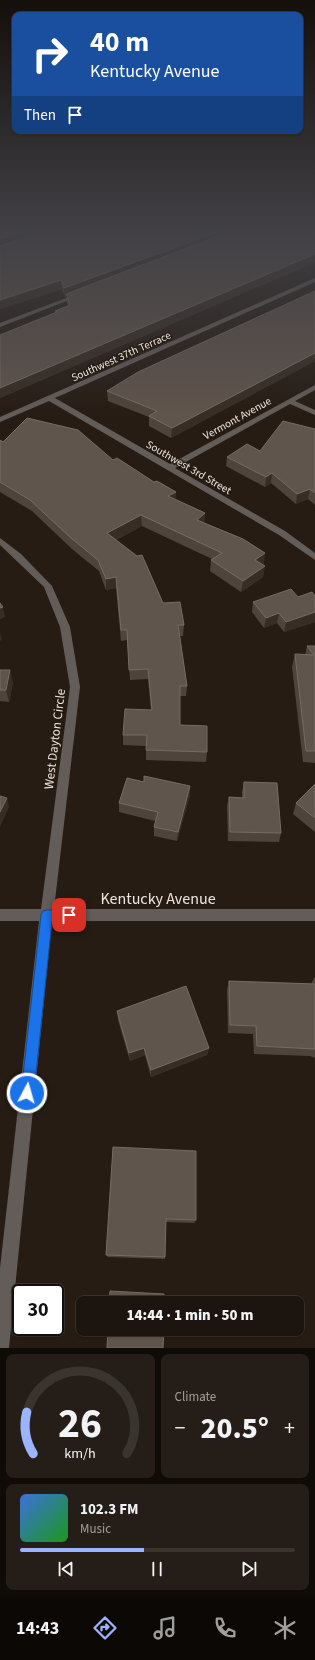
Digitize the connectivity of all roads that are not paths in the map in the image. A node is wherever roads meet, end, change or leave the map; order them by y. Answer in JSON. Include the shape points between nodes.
{"nodes":[{"id":1,"x":288,"y":292,"type":"edge"},
{"id":2,"x":82,"y":294,"type":"edge"},
{"id":3,"x":0,"y":325,"type":"edge"},
{"id":4,"x":315,"y":388,"type":"edge"},
{"id":5,"x":50,"y":398,"type":"junction"},
{"id":6,"x":290,"y":401,"type":"junction"},
{"id":7,"x":315,"y":413,"type":"edge"},
{"id":8,"x":0,"y":420,"type":"edge"},
{"id":9,"x":169,"y":468,"type":"junction"},
{"id":10,"x":0,"y":541,"type":"edge"},
{"id":11,"x":315,"y":557,"type":"edge"},
{"id":12,"x":0,"y":915,"type":"edge"},
{"id":13,"x":47,"y":915,"type":"junction"},
{"id":14,"x":315,"y":915,"type":"edge"},
{"id":15,"x":0,"y":1347,"type":"edge"}],
"edges":[{"from":1,"to":5,"type":"street","name":"Southwest 37th Terrace"},
{"from":2,"to":3,"type":"street"},
{"from":4,"to":6,"type":"street","name":"Vermont Avenue"},
{"from":5,"to":8,"type":"street","name":"Southwest 37th Terrace"},
{"from":5,"to":9,"type":"street","name":"Southwest 3rd Street"},
{"from":6,"to":7,"type":"street"},
{"from":6,"to":9,"type":"street","name":"Vermont Avenue"},
{"from":9,"to":11,"type":"street","name":"Southwest 3rd Street","via":[[282,533]]},
{"from":10,"to":13,"type":"street","name":"West Dayton Circle","via":[[48,586],[65,627],[75,687]]},
{"from":12,"to":13,"type":"street","name":"Kentucky Avenue"},
{"from":13,"to":14,"type":"street","name":"Kentucky Avenue"},
{"from":13,"to":15,"type":"street","name":"West Dayton Circle"}]}
